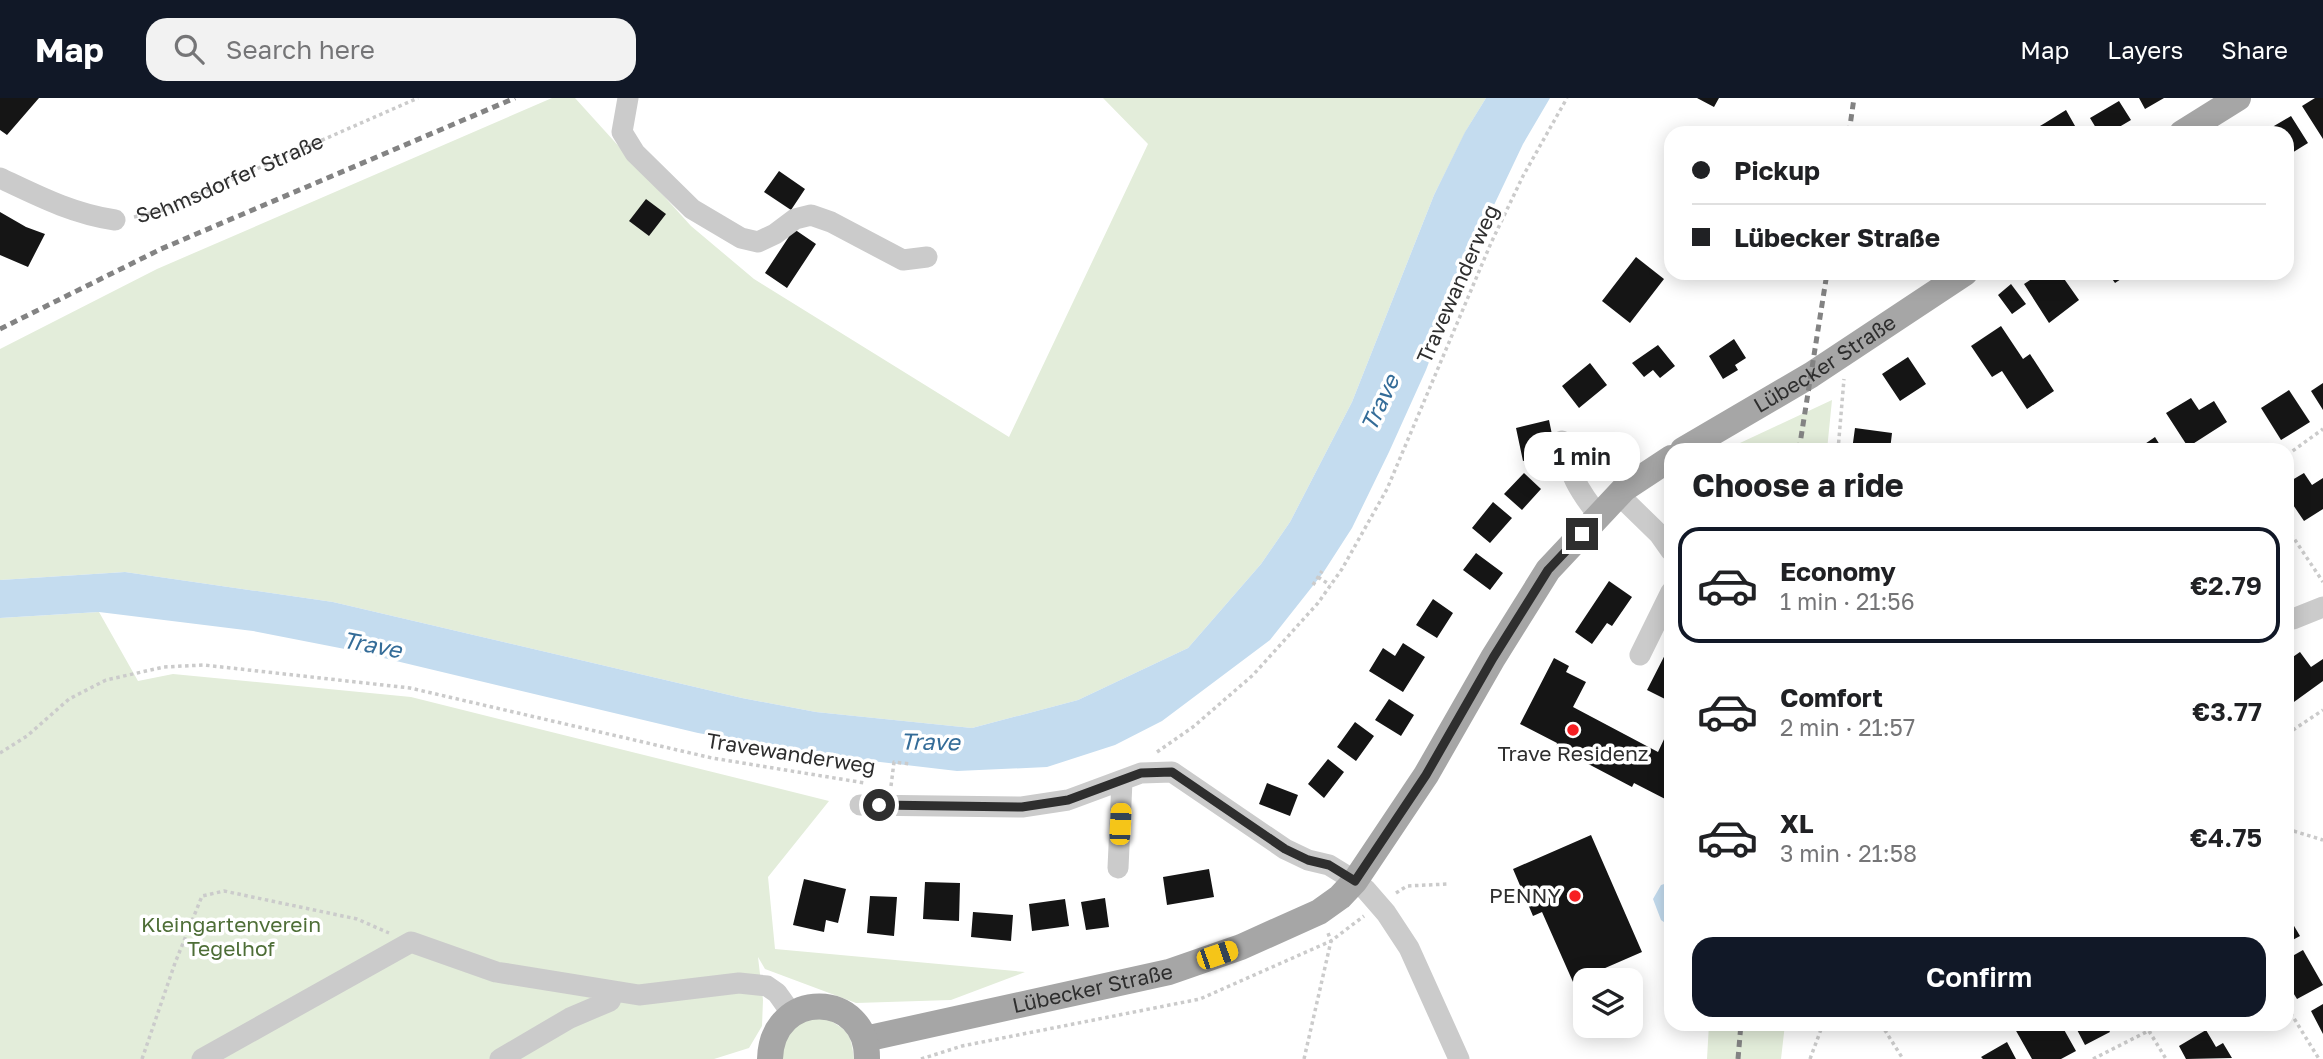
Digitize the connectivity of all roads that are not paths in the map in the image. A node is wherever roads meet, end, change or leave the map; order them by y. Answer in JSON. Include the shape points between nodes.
{"nodes":[{"id":1,"x":628,"y":98,"type":"edge"},
{"id":2,"x":2238,"y":98,"type":"edge"},
{"id":3,"x":2193,"y":126,"type":"edge"},
{"id":4,"x":0,"y":178,"type":"edge"},
{"id":5,"x":115,"y":220,"type":"road end"},
{"id":6,"x":927,"y":257,"type":"dead end"},
{"id":7,"x":1954,"y":280,"type":"edge"},
{"id":8,"x":1562,"y":441,"type":"dead end"},
{"id":9,"x":1695,"y":443,"type":"edge"},
{"id":10,"x":1664,"y":463,"type":"edge"},
{"id":11,"x":1619,"y":495,"type":"junction"},
{"id":12,"x":1599,"y":516,"type":"junction"},
{"id":13,"x":1664,"y":541,"type":"edge"},
{"id":14,"x":1664,"y":606,"type":"edge"},
{"id":15,"x":2323,"y":607,"type":"edge"},
{"id":16,"x":2294,"y":619,"type":"edge"},
{"id":17,"x":1640,"y":655,"type":"dead end"},
{"id":18,"x":1122,"y":781,"type":"junction"},
{"id":19,"x":860,"y":805,"type":"dead end"},
{"id":20,"x":1118,"y":868,"type":"dead end"},
{"id":21,"x":1355,"y":881,"type":"junction"},
{"id":22,"x":614,"y":991,"type":"junction"},
{"id":23,"x":792,"y":1014,"type":"junction"},
{"id":24,"x":866,"y":1049,"type":"edge"},
{"id":25,"x":202,"y":1059,"type":"edge"},
{"id":26,"x":500,"y":1059,"type":"edge"},
{"id":27,"x":770,"y":1059,"type":"edge"},
{"id":28,"x":1459,"y":1059,"type":"edge"}],
"edges":[{"from":1,"to":6,"type":"street","via":[[622,132],[635,153],[692,209],[741,238],[758,242],[795,219],[811,215],[904,260]]},
{"from":2,"to":3,"type":"main road"},
{"from":4,"to":5,"type":"street","name":"Sehmsdorfer Straße","via":[[56,204]]},
{"from":7,"to":9,"type":"main road","name":"Lübecker Straße","via":[[1811,375]]},
{"from":8,"to":12,"type":"street","via":[[1580,493]]},
{"from":10,"to":11,"type":"main road","name":"Lübecker Straße"},
{"from":11,"to":12,"type":"main road","name":"Lübecker Straße"},
{"from":11,"to":13,"type":"street"},
{"from":12,"to":21,"type":"main road","name":"Lübecker Straße","via":[[1548,570],[1426,775]]},
{"from":14,"to":17,"type":"street"},
{"from":15,"to":16,"type":"street"},
{"from":18,"to":19,"type":"street","via":[[1068,800],[1022,807]]},
{"from":18,"to":20,"type":"street"},
{"from":18,"to":21,"type":"street","via":[[1141,773],[1172,772],[1285,849],[1329,865]]},
{"from":21,"to":24,"type":"main road","name":"Lübecker Straße","via":[[1319,912],[1241,947],[1169,972]]},
{"from":21,"to":28,"type":"street","via":[[1402,936]]},
{"from":22,"to":23,"type":"street","via":[[639,995],[739,983],[767,986]]},
{"from":22,"to":25,"type":"street","via":[[496,972],[411,942]]},
{"from":22,"to":26,"type":"street","via":[[610,1002],[570,1018]]},
{"from":23,"to":24,"type":"main road","name":"Lübecker Straße","via":[[807,1007],[837,1009],[856,1023]]},
{"from":23,"to":27,"type":"main road","via":[[775,1032]]}]}
